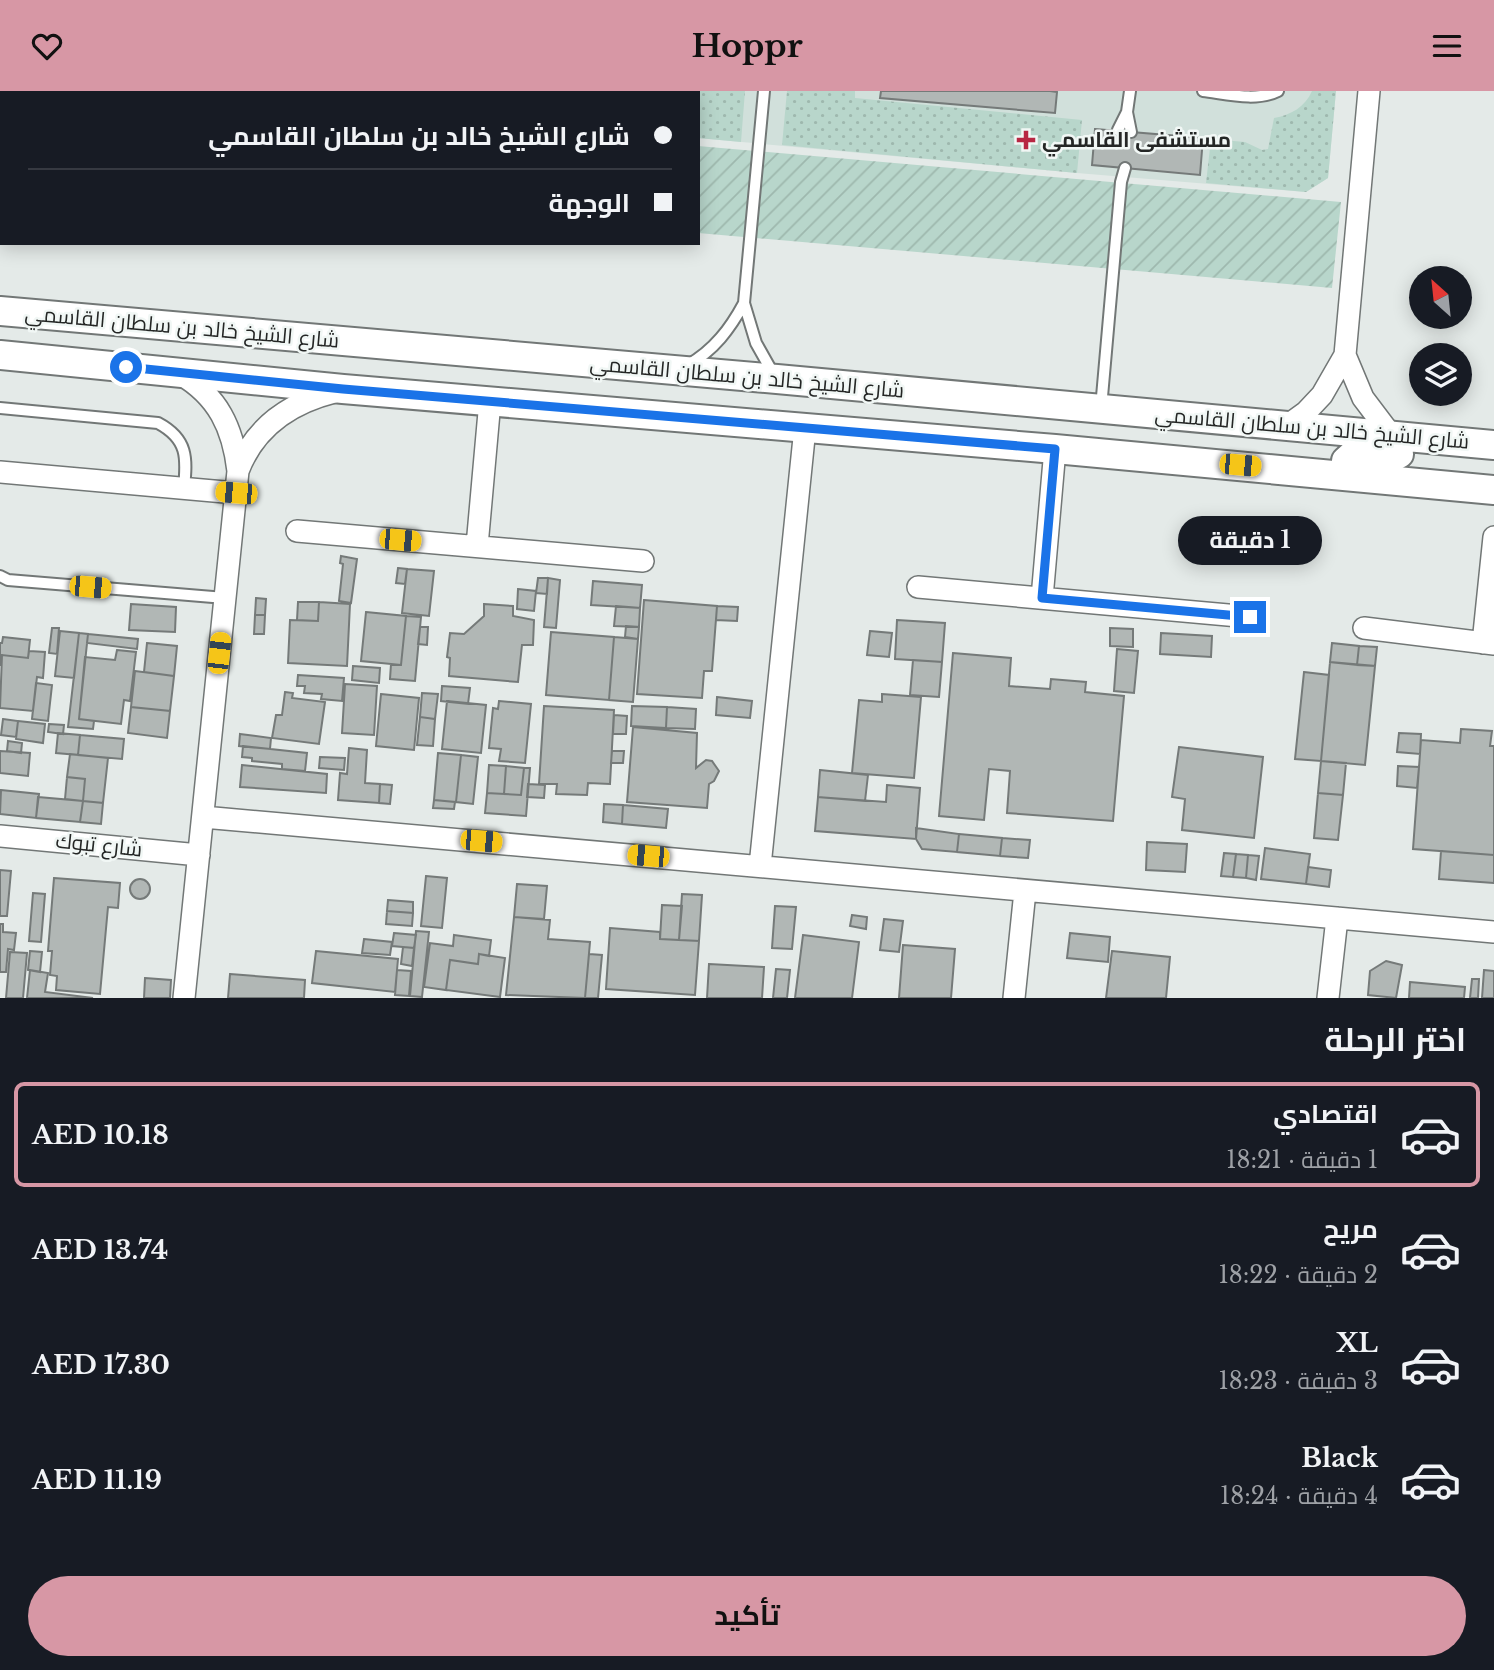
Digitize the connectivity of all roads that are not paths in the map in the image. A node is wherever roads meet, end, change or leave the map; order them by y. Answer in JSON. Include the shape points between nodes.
{"nodes":[{"id":1,"x":764,"y":91,"type":"edge"},
{"id":2,"x":1130,"y":91,"type":"edge"},
{"id":3,"x":1203,"y":91,"type":"edge"},
{"id":4,"x":1278,"y":91,"type":"edge"},
{"id":5,"x":1369,"y":91,"type":"edge"},
{"id":6,"x":1127,"y":113,"type":"junction"},
{"id":7,"x":1118,"y":131,"type":"dead end"},
{"id":8,"x":1131,"y":132,"type":"dead end"},
{"id":9,"x":1122,"y":171,"type":"dead end"},
{"id":10,"x":744,"y":303,"type":"junction"},
{"id":11,"x":0,"y":311,"type":"edge"},
{"id":12,"x":0,"y":355,"type":"edge"},
{"id":13,"x":1345,"y":355,"type":"junction"},
{"id":14,"x":678,"y":370,"type":"junction"},
{"id":15,"x":177,"y":372,"type":"junction"},
{"id":16,"x":777,"y":379,"type":"junction"},
{"id":17,"x":343,"y":389,"type":"junction"},
{"id":18,"x":491,"y":401,"type":"junction"},
{"id":19,"x":0,"y":408,"type":"edge"},
{"id":20,"x":1101,"y":408,"type":"junction"},
{"id":21,"x":1288,"y":425,"type":"junction"},
{"id":22,"x":805,"y":428,"type":"junction"},
{"id":23,"x":1391,"y":435,"type":"junction"},
{"id":24,"x":1459,"y":442,"type":"junction"},
{"id":25,"x":1494,"y":445,"type":"edge"},
{"id":26,"x":1055,"y":449,"type":"junction"},
{"id":27,"x":238,"y":471,"type":"junction"},
{"id":28,"x":0,"y":472,"type":"edge"},
{"id":29,"x":1345,"y":475,"type":"junction"},
{"id":30,"x":184,"y":488,"type":"junction"},
{"id":31,"x":1494,"y":490,"type":"edge"},
{"id":32,"x":236,"y":493,"type":"junction"},
{"id":33,"x":297,"y":531,"type":"dead end"},
{"id":34,"x":1494,"y":537,"type":"edge"},
{"id":35,"x":477,"y":546,"type":"junction"},
{"id":36,"x":643,"y":561,"type":"dead end"},
{"id":37,"x":0,"y":576,"type":"edge"},
{"id":38,"x":918,"y":587,"type":"dead end"},
{"id":39,"x":225,"y":598,"type":"junction"},
{"id":40,"x":1042,"y":598,"type":"junction"},
{"id":41,"x":1250,"y":617,"type":"dead end"},
{"id":42,"x":1364,"y":628,"type":"dead end"},
{"id":43,"x":1489,"y":643,"type":"edge"},
{"id":44,"x":202,"y":817,"type":"junction"},
{"id":45,"x":0,"y":836,"type":"edge"},
{"id":46,"x":199,"y":855,"type":"junction"},
{"id":47,"x":760,"y":866,"type":"junction"},
{"id":48,"x":1025,"y":891,"type":"junction"},
{"id":49,"x":1336,"y":919,"type":"junction"},
{"id":50,"x":1494,"y":932,"type":"edge"},
{"id":51,"x":184,"y":998,"type":"edge"},
{"id":52,"x":1014,"y":998,"type":"edge"},
{"id":53,"x":1328,"y":998,"type":"edge"}],
"edges":[{"from":1,"to":10,"type":"lane"},
{"from":2,"to":6,"type":"lane"},
{"from":3,"to":4,"type":"lane","via":[[1255,97]]},
{"from":5,"to":13,"type":"street"},
{"from":6,"to":7,"type":"lane"},
{"from":6,"to":8,"type":"lane"},
{"from":9,"to":20,"type":"lane"},
{"from":10,"to":14,"type":"lane","via":[[717,343]]},
{"from":10,"to":16,"type":"lane","via":[[756,343]]},
{"from":11,"to":14,"type":"main road","name":"شارع الشيخ خالد بن سلطان القاسمي"},
{"from":12,"to":15,"type":"main road","name":"شارع الشيخ خالد بن سلطان القاسمي"},
{"from":13,"to":21,"type":"street","via":[[1322,395]]},
{"from":13,"to":23,"type":"street","via":[[1363,398]]},
{"from":14,"to":16,"type":"main road","name":"شارع الشيخ خالد بن سلطان القاسمي"},
{"from":15,"to":17,"type":"main road","name":"شارع الشيخ خالد بن سلطان القاسمي"},
{"from":15,"to":27,"type":"street","via":[[214,401],[235,446]]},
{"from":16,"to":20,"type":"main road","name":"شارع الشيخ خالد بن سلطان القاسمي"},
{"from":17,"to":18,"type":"main road","name":"شارع الشيخ خالد بن سلطان القاسمي"},
{"from":17,"to":27,"type":"street","via":[[292,406],[271,421],[253,441]]},
{"from":18,"to":22,"type":"main road","name":"شارع الشيخ خالد بن سلطان القاسمي"},
{"from":18,"to":35,"type":"street"},
{"from":19,"to":30,"type":"lane","via":[[158,423],[169,429],[184,450]]},
{"from":20,"to":21,"type":"main road","name":"شارع الشيخ خالد بن سلطان القاسمي"},
{"from":21,"to":23,"type":"main road","name":"شارع الشيخ خالد بن سلطان القاسمي"},
{"from":22,"to":26,"type":"main road","name":"شارع الشيخ خالد بن سلطان القاسمي"},
{"from":22,"to":47,"type":"street"},
{"from":23,"to":24,"type":"main road","name":"شارع الشيخ خالد بن سلطان القاسمي"},
{"from":24,"to":25,"type":"main road","name":"شارع الشيخ خالد بن سلطان القاسمي"},
{"from":24,"to":29,"type":"main road","via":[[1432,453],[1356,452],[1346,461]]},
{"from":26,"to":29,"type":"main road","name":"شارع الشيخ خالد بن سلطان القاسمي"},
{"from":26,"to":40,"type":"street"},
{"from":27,"to":32,"type":"street"},
{"from":28,"to":30,"type":"street"},
{"from":29,"to":31,"type":"main road","name":"شارع الشيخ خالد بن سلطان القاسمي"},
{"from":30,"to":32,"type":"street"},
{"from":32,"to":39,"type":"street"},
{"from":33,"to":35,"type":"street"},
{"from":34,"to":43,"type":"street"},
{"from":35,"to":36,"type":"street"},
{"from":37,"to":39,"type":"lane"},
{"from":38,"to":40,"type":"street"},
{"from":39,"to":44,"type":"street"},
{"from":40,"to":41,"type":"street"},
{"from":42,"to":43,"type":"street"},
{"from":44,"to":46,"type":"street"},
{"from":44,"to":47,"type":"street"},
{"from":45,"to":46,"type":"street","name":"شارع تبوك"},
{"from":46,"to":51,"type":"street"},
{"from":47,"to":48,"type":"street"},
{"from":48,"to":49,"type":"street"},
{"from":48,"to":52,"type":"street"},
{"from":49,"to":50,"type":"street"},
{"from":49,"to":53,"type":"street"}]}
